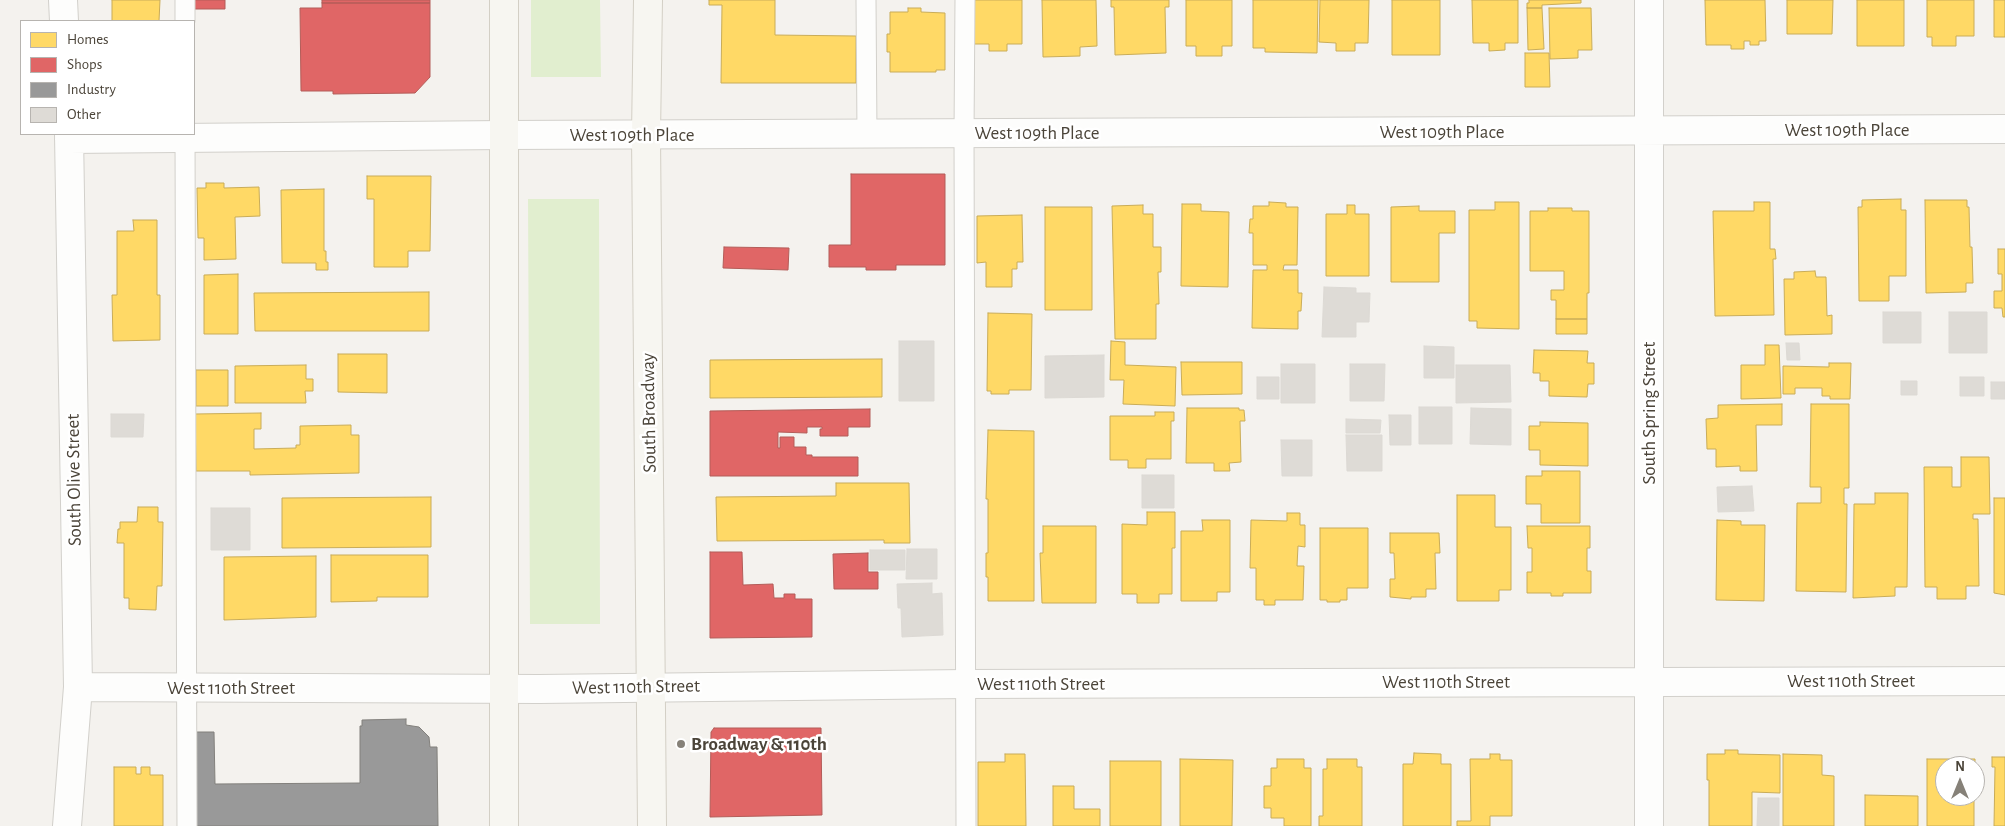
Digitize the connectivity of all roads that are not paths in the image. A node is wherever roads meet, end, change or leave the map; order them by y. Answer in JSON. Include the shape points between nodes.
{"nodes":[{"id":1,"x":63,"y":0,"type":"edge"},
{"id":2,"x":185,"y":0,"type":"edge"},
{"id":3,"x":504,"y":0,"type":"edge"},
{"id":4,"x":648,"y":0,"type":"edge"},
{"id":5,"x":866,"y":0,"type":"edge"},
{"id":6,"x":966,"y":0,"type":"edge"},
{"id":7,"x":1649,"y":0,"type":"edge"},
{"id":8,"x":64,"y":20,"type":"edge"},
{"id":9,"x":185,"y":20,"type":"edge"},
{"id":10,"x":2005,"y":129,"type":"edge"},
{"id":11,"x":1649,"y":130,"type":"junction"},
{"id":12,"x":867,"y":134,"type":"junction"},
{"id":13,"x":964,"y":134,"type":"junction"},
{"id":14,"x":504,"y":135,"type":"junction"},
{"id":15,"x":646,"y":135,"type":"junction"},
{"id":16,"x":69,"y":136,"type":"edge"},
{"id":17,"x":185,"y":136,"type":"edge"},
{"id":18,"x":2005,"y":680,"type":"edge"},
{"id":19,"x":1649,"y":681,"type":"junction"},
{"id":20,"x":966,"y":684,"type":"junction"},
{"id":21,"x":78,"y":687,"type":"junction"},
{"id":22,"x":652,"y":687,"type":"junction"},
{"id":23,"x":186,"y":689,"type":"junction"},
{"id":24,"x":505,"y":689,"type":"junction"},
{"id":25,"x":68,"y":826,"type":"edge"},
{"id":26,"x":187,"y":826,"type":"edge"},
{"id":27,"x":504,"y":826,"type":"edge"},
{"id":28,"x":652,"y":826,"type":"edge"},
{"id":29,"x":966,"y":826,"type":"edge"},
{"id":30,"x":1649,"y":826,"type":"edge"}],
"edges":[{"from":1,"to":8,"type":"street"},
{"from":2,"to":9,"type":"lane"},
{"from":3,"to":14,"type":"main road"},
{"from":4,"to":15,"type":"main road","name":"South Broadway"},
{"from":5,"to":12,"type":"lane"},
{"from":6,"to":13,"type":"lane"},
{"from":7,"to":11,"type":"street","name":"South Spring Street"},
{"from":10,"to":11,"type":"street","name":"West 109th Place"},
{"from":11,"to":13,"type":"street","name":"West 109th Place"},
{"from":11,"to":19,"type":"street","name":"South Spring Street"},
{"from":12,"to":13,"type":"street","name":"West 109th Place"},
{"from":12,"to":15,"type":"street","name":"West 109th Place"},
{"from":13,"to":20,"type":"lane"},
{"from":14,"to":15,"type":"street","name":"West 109th Place"},
{"from":14,"to":17,"type":"street","name":"West 109th Place"},
{"from":14,"to":24,"type":"main road"},
{"from":15,"to":22,"type":"main road","name":"South Broadway"},
{"from":16,"to":17,"type":"street","name":"West 109th Place"},
{"from":16,"to":21,"type":"street","name":"South Olive Street"},
{"from":17,"to":23,"type":"lane"},
{"from":18,"to":19,"type":"street","name":"West 110th Street"},
{"from":19,"to":20,"type":"street","name":"West 110th Street"},
{"from":19,"to":30,"type":"street","name":"South Spring Street"},
{"from":20,"to":22,"type":"street","name":"West 110th Street"},
{"from":20,"to":29,"type":"lane"},
{"from":21,"to":23,"type":"street","name":"West 110th Street"},
{"from":21,"to":25,"type":"street","name":"South Olive Street"},
{"from":22,"to":24,"type":"street","name":"West 110th Street"},
{"from":22,"to":28,"type":"main road","name":"South Broadway"},
{"from":23,"to":24,"type":"street","name":"West 110th Street"},
{"from":23,"to":26,"type":"lane"},
{"from":24,"to":27,"type":"main road"}]}
